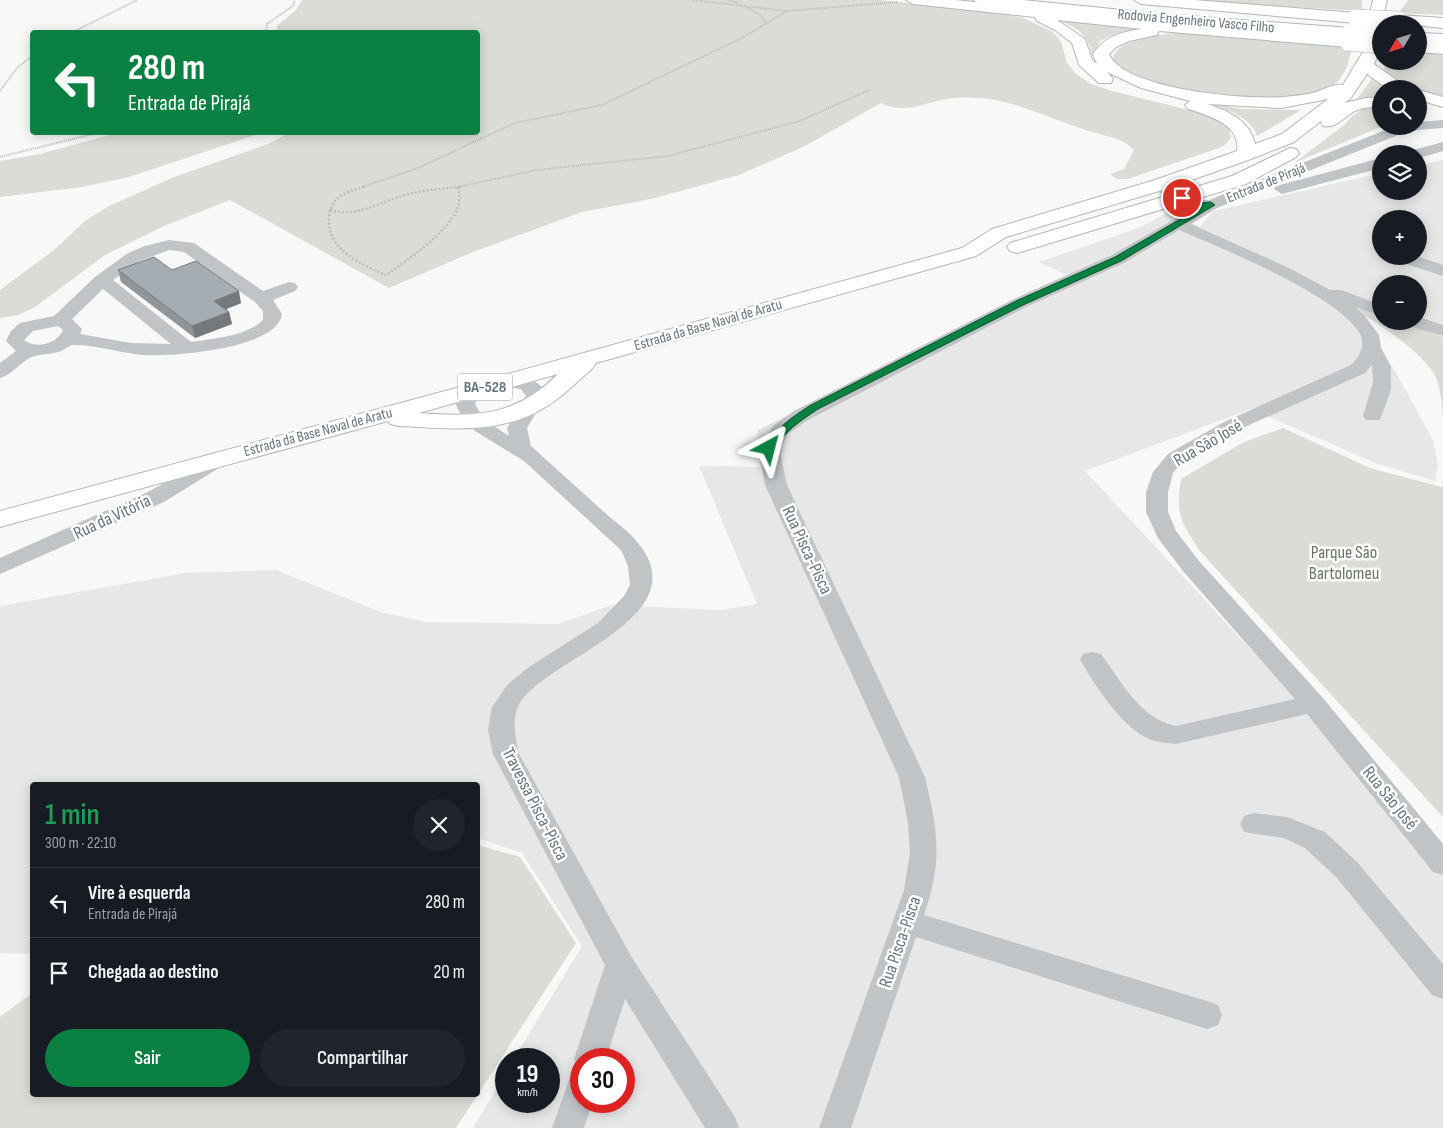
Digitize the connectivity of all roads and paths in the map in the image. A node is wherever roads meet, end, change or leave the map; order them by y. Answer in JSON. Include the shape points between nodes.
{"nodes":[{"id":1,"x":138,"y":0,"type":"edge"},
{"id":2,"x":294,"y":0,"type":"edge"},
{"id":3,"x":692,"y":0,"type":"edge"},
{"id":4,"x":729,"y":0,"type":"edge"},
{"id":5,"x":917,"y":0,"type":"edge"},
{"id":6,"x":1055,"y":0,"type":"edge"},
{"id":7,"x":1141,"y":0,"type":"edge"},
{"id":8,"x":1165,"y":0,"type":"edge"},
{"id":9,"x":987,"y":4,"type":"edge"},
{"id":10,"x":742,"y":5,"type":"junction"},
{"id":11,"x":1205,"y":6,"type":"junction"},
{"id":12,"x":1380,"y":7,"type":"edge"},
{"id":13,"x":787,"y":11,"type":"junction"},
{"id":14,"x":766,"y":23,"type":"junction"},
{"id":15,"x":1443,"y":23,"type":"edge"},
{"id":16,"x":1188,"y":29,"type":"junction"},
{"id":17,"x":77,"y":30,"type":"edge"},
{"id":18,"x":266,"y":30,"type":"edge"},
{"id":19,"x":1352,"y":30,"type":"junction"},
{"id":20,"x":1428,"y":30,"type":"edge"},
{"id":21,"x":1443,"y":31,"type":"edge"},
{"id":22,"x":1372,"y":33,"type":"edge"},
{"id":23,"x":1428,"y":38,"type":"edge"},
{"id":24,"x":1443,"y":39,"type":"edge"},
{"id":25,"x":1372,"y":44,"type":"edge"},
{"id":26,"x":1428,"y":48,"type":"edge"},
{"id":27,"x":1443,"y":49,"type":"edge"},
{"id":28,"x":1372,"y":55,"type":"edge"},
{"id":29,"x":30,"y":58,"type":"edge"},
{"id":30,"x":1366,"y":65,"type":"junction"},
{"id":31,"x":1385,"y":80,"type":"edge"},
{"id":32,"x":869,"y":90,"type":"dead end"},
{"id":33,"x":0,"y":91,"type":"edge"},
{"id":34,"x":1345,"y":96,"type":"junction"},
{"id":35,"x":1427,"y":97,"type":"edge"},
{"id":36,"x":1443,"y":102,"type":"edge"},
{"id":37,"x":1372,"y":103,"type":"edge"},
{"id":38,"x":1427,"y":106,"type":"edge"},
{"id":39,"x":1443,"y":109,"type":"edge"},
{"id":40,"x":1443,"y":124,"type":"edge"},
{"id":41,"x":1427,"y":125,"type":"edge"},
{"id":42,"x":89,"y":135,"type":"edge"},
{"id":43,"x":1386,"y":135,"type":"edge"},
{"id":44,"x":1443,"y":146,"type":"edge"},
{"id":45,"x":1427,"y":151,"type":"edge"},
{"id":46,"x":1245,"y":155,"type":"junction"},
{"id":47,"x":0,"y":157,"type":"edge"},
{"id":48,"x":1372,"y":165,"type":"edge"},
{"id":49,"x":1162,"y":184,"type":"junction"},
{"id":50,"x":458,"y":187,"type":"junction"},
{"id":51,"x":1234,"y":196,"type":"junction"},
{"id":52,"x":1182,"y":198,"type":"junction"},
{"id":53,"x":1211,"y":205,"type":"junction"},
{"id":54,"x":330,"y":210,"type":"junction"},
{"id":55,"x":1178,"y":224,"type":"junction"},
{"id":56,"x":969,"y":252,"type":"junction"},
{"id":57,"x":1426,"y":265,"type":"edge"},
{"id":58,"x":1443,"y":271,"type":"edge"},
{"id":59,"x":1294,"y":278,"type":"junction"},
{"id":60,"x":104,"y":281,"type":"junction"},
{"id":61,"x":289,"y":287,"type":"dead end"},
{"id":62,"x":261,"y":298,"type":"junction"},
{"id":63,"x":1372,"y":308,"type":"edge"},
{"id":64,"x":59,"y":321,"type":"junction"},
{"id":65,"x":1427,"y":326,"type":"edge"},
{"id":66,"x":0,"y":329,"type":"edge"},
{"id":67,"x":1443,"y":331,"type":"edge"},
{"id":68,"x":19,"y":332,"type":"junction"},
{"id":69,"x":69,"y":338,"type":"junction"},
{"id":70,"x":187,"y":348,"type":"junction"},
{"id":71,"x":30,"y":350,"type":"junction"},
{"id":72,"x":1372,"y":350,"type":"junction"},
{"id":73,"x":591,"y":358,"type":"junction"},
{"id":74,"x":0,"y":372,"type":"edge"},
{"id":75,"x":505,"y":382,"type":"junction"},
{"id":76,"x":475,"y":390,"type":"junction"},
{"id":77,"x":529,"y":408,"type":"junction"},
{"id":78,"x":1373,"y":416,"type":"dead end"},
{"id":79,"x":367,"y":419,"type":"junction"},
{"id":80,"x":479,"y":424,"type":"junction"},
{"id":81,"x":530,"y":458,"type":"junction"},
{"id":82,"x":220,"y":459,"type":"junction"},
{"id":83,"x":0,"y":519,"type":"edge"},
{"id":84,"x":0,"y":567,"type":"edge"},
{"id":85,"x":1092,"y":660,"type":"dead end"},
{"id":86,"x":1314,"y":704,"type":"junction"},
{"id":87,"x":1254,"y":824,"type":"dead end"},
{"id":88,"x":1443,"y":864,"type":"edge"},
{"id":89,"x":907,"y":922,"type":"junction"},
{"id":90,"x":620,"y":965,"type":"junction"},
{"id":91,"x":1443,"y":986,"type":"edge"},
{"id":92,"x":1207,"y":1015,"type":"dead end"},
{"id":93,"x":594,"y":1048,"type":"edge"},
{"id":94,"x":573,"y":1113,"type":"edge"},
{"id":95,"x":568,"y":1128,"type":"edge"},
{"id":96,"x":723,"y":1128,"type":"edge"},
{"id":97,"x":835,"y":1128,"type":"edge"}],
"edges":[{"from":1,"to":17,"type":"path"},
{"from":2,"to":18,"type":"path","via":[[294,5],[268,24]]},
{"from":3,"to":10,"type":"path"},
{"from":4,"to":10,"type":"path"},
{"from":5,"to":9,"type":"main road"},
{"from":5,"to":13,"type":"path"},
{"from":6,"to":19,"type":"main road","name":"Rodovia Engenheiro Vasco Filho"},
{"from":7,"to":11,"type":"main road"},
{"from":8,"to":11,"type":"main road"},
{"from":9,"to":16,"type":"main road"},
{"from":9,"to":19,"type":"main road","name":"Rodovia Engenheiro Vasco Filho","via":[[1172,20]]},
{"from":9,"to":46,"type":"main road","via":[[1038,17],[1068,32],[1079,42],[1088,66],[1109,81],[1190,104],[1231,122],[1247,138]]},
{"from":10,"to":13,"type":"path"},
{"from":10,"to":14,"type":"path","via":[[760,15]]},
{"from":11,"to":19,"type":"main road"},
{"from":12,"to":19,"type":"main road","name":"Rodovia Engenheiro Vasco Filho"},
{"from":13,"to":14,"type":"path"},
{"from":14,"to":54,"type":"path","via":[[742,38],[602,105],[515,123],[394,178],[346,193],[332,202]]},
{"from":15,"to":19,"type":"main road","bridge":true,"via":[[1399,20]]},
{"from":16,"to":19,"type":"main road"},
{"from":16,"to":34,"type":"main road","via":[[1122,38],[1107,46],[1102,58],[1114,71],[1137,82],[1216,99],[1264,103]]},
{"from":19,"to":22,"type":"main road","name":"Rodovia Engenheiro Vasco Filho","bridge":true},
{"from":19,"to":25,"type":"main road","bridge":true},
{"from":20,"to":21,"type":"main road"},
{"from":23,"to":24,"type":"main road"},
{"from":26,"to":27,"type":"main road"},
{"from":28,"to":30,"type":"main road","name":"Estrada da Base Naval de Aratu","number":"BA-528"},
{"from":29,"to":33,"type":"path","via":[[17,68]]},
{"from":30,"to":31,"type":"main road"},
{"from":30,"to":34,"type":"main road","name":"Estrada da Base Naval de Aratu","number":"BA-528"},
{"from":32,"to":50,"type":"path","via":[[800,121],[668,156],[536,170]]},
{"from":34,"to":37,"type":"main road"},
{"from":34,"to":46,"type":"main road","name":"Estrada da Base Naval de Aratu","number":"BA-528","via":[[1288,138]]},
{"from":34,"to":52,"type":"main road","via":[[1298,148],[1240,180]]},
{"from":35,"to":36,"type":"main road"},
{"from":38,"to":39,"type":"main road"},
{"from":40,"to":41,"type":"street","name":"Entrada de Pirajá"},
{"from":42,"to":47,"type":"path"},
{"from":43,"to":51,"type":"street","name":"Entrada de Pirajá"},
{"from":44,"to":45,"type":"street"},
{"from":46,"to":49,"type":"main road","name":"Estrada da Base Naval de Aratu","number":"BA-528"},
{"from":48,"to":51,"type":"street","via":[[1265,194]]},
{"from":49,"to":52,"type":"street","name":"Entrada de Pirajá"},
{"from":49,"to":56,"type":"main road","name":"Estrada da Base Naval de Aratu","number":"BA-528","via":[[999,233]]},
{"from":50,"to":54,"type":"path","via":[[410,193],[356,213],[340,214]]},
{"from":50,"to":54,"type":"path","via":[[460,196],[456,212],[416,254],[386,275],[349,256],[332,237],[327,223]]},
{"from":51,"to":53,"type":"street","name":"Entrada de Pirajá"},
{"from":52,"to":53,"type":"street","name":"Entrada de Pirajá","via":[[1198,205]]},
{"from":52,"to":56,"type":"main road","via":[[1020,247]]},
{"from":53,"to":55,"type":"street","name":"Rua Pisca-Pisca"},
{"from":55,"to":59,"type":"street"},
{"from":55,"to":89,"type":"street","name":"Rua Pisca-Pisca","via":[[1118,259],[1020,303],[815,407],[789,424],[769,448],[776,485],[912,777],[922,823],[924,853],[918,890]]},
{"from":56,"to":73,"type":"main road","name":"Estrada da Base Naval de Aratu","number":"BA-528"},
{"from":57,"to":58,"type":"street"},
{"from":59,"to":63,"type":"street"},
{"from":59,"to":72,"type":"street","via":[[1323,294],[1361,323],[1370,335]]},
{"from":60,"to":62,"type":"street","via":[[140,253],[177,245],[188,247]]},
{"from":60,"to":64,"type":"street"},
{"from":60,"to":70,"type":"street"},
{"from":61,"to":62,"type":"street"},
{"from":62,"to":70,"type":"street","via":[[272,307],[274,316],[262,330]]},
{"from":64,"to":68,"type":"street","via":[[42,322]]},
{"from":64,"to":69,"type":"street","via":[[73,329]]},
{"from":65,"to":67,"type":"street"},
{"from":66,"to":68,"type":"street"},
{"from":68,"to":71,"type":"street","via":[[15,341],[17,345]]},
{"from":69,"to":70,"type":"street","via":[[131,349]]},
{"from":69,"to":71,"type":"street","via":[[56,346]]},
{"from":71,"to":74,"type":"street"},
{"from":72,"to":78,"type":"street","via":[[1384,369],[1384,380]]},
{"from":72,"to":86,"type":"street","name":"Rua São José","via":[[1358,369],[1231,426],[1175,458],[1163,472],[1157,492],[1157,512],[1171,540]]},
{"from":73,"to":75,"type":"main road","name":"Estrada da Base Naval de Aratu","number":"BA-528"},
{"from":73,"to":77,"type":"main road","via":[[574,370],[556,391]]},
{"from":75,"to":76,"type":"main road","name":"Estrada da Base Naval de Aratu","number":"BA-528"},
{"from":75,"to":77,"type":"street","name":"Travessa Pisca-Pisca","via":[[532,387],[536,396]]},
{"from":76,"to":79,"type":"main road","name":"Estrada da Base Naval de Aratu","number":"BA-528"},
{"from":76,"to":80,"type":"street","name":"Travessa Pisca-Pisca","via":[[465,403],[469,414]]},
{"from":77,"to":80,"type":"main road","via":[[494,422]]},
{"from":77,"to":81,"type":"street","name":"Travessa Pisca-Pisca","via":[[517,428],[517,435],[520,448]]},
{"from":79,"to":80,"type":"main road"},
{"from":79,"to":82,"type":"main road","name":"Estrada da Base Naval de Aratu","number":"BA-528"},
{"from":80,"to":81,"type":"street","name":"Travessa Pisca-Pisca"},
{"from":81,"to":90,"type":"street","name":"Travessa Pisca-Pisca","via":[[614,531],[630,547],[639,566],[641,585],[633,600],[606,628],[517,690],[505,707],[501,730],[506,754]]},
{"from":82,"to":83,"type":"main road","name":"Estrada da Base Naval de Aratu","number":"BA-528"},
{"from":82,"to":84,"type":"street","name":"Rua da Vitória","via":[[156,497]]},
{"from":85,"to":86,"type":"street","via":[[1133,715],[1155,731],[1176,735]]},
{"from":86,"to":88,"type":"street","name":"Rua São José"},
{"from":87,"to":91,"type":"street","via":[[1287,828],[1316,840],[1347,870]]},
{"from":89,"to":92,"type":"street"},
{"from":89,"to":97,"type":"street","name":"Rua Pisca-Pisca"},
{"from":90,"to":93,"type":"street"},
{"from":90,"to":96,"type":"street","name":"Travessa Pisca-Pisca"},
{"from":94,"to":95,"type":"street"}]}
